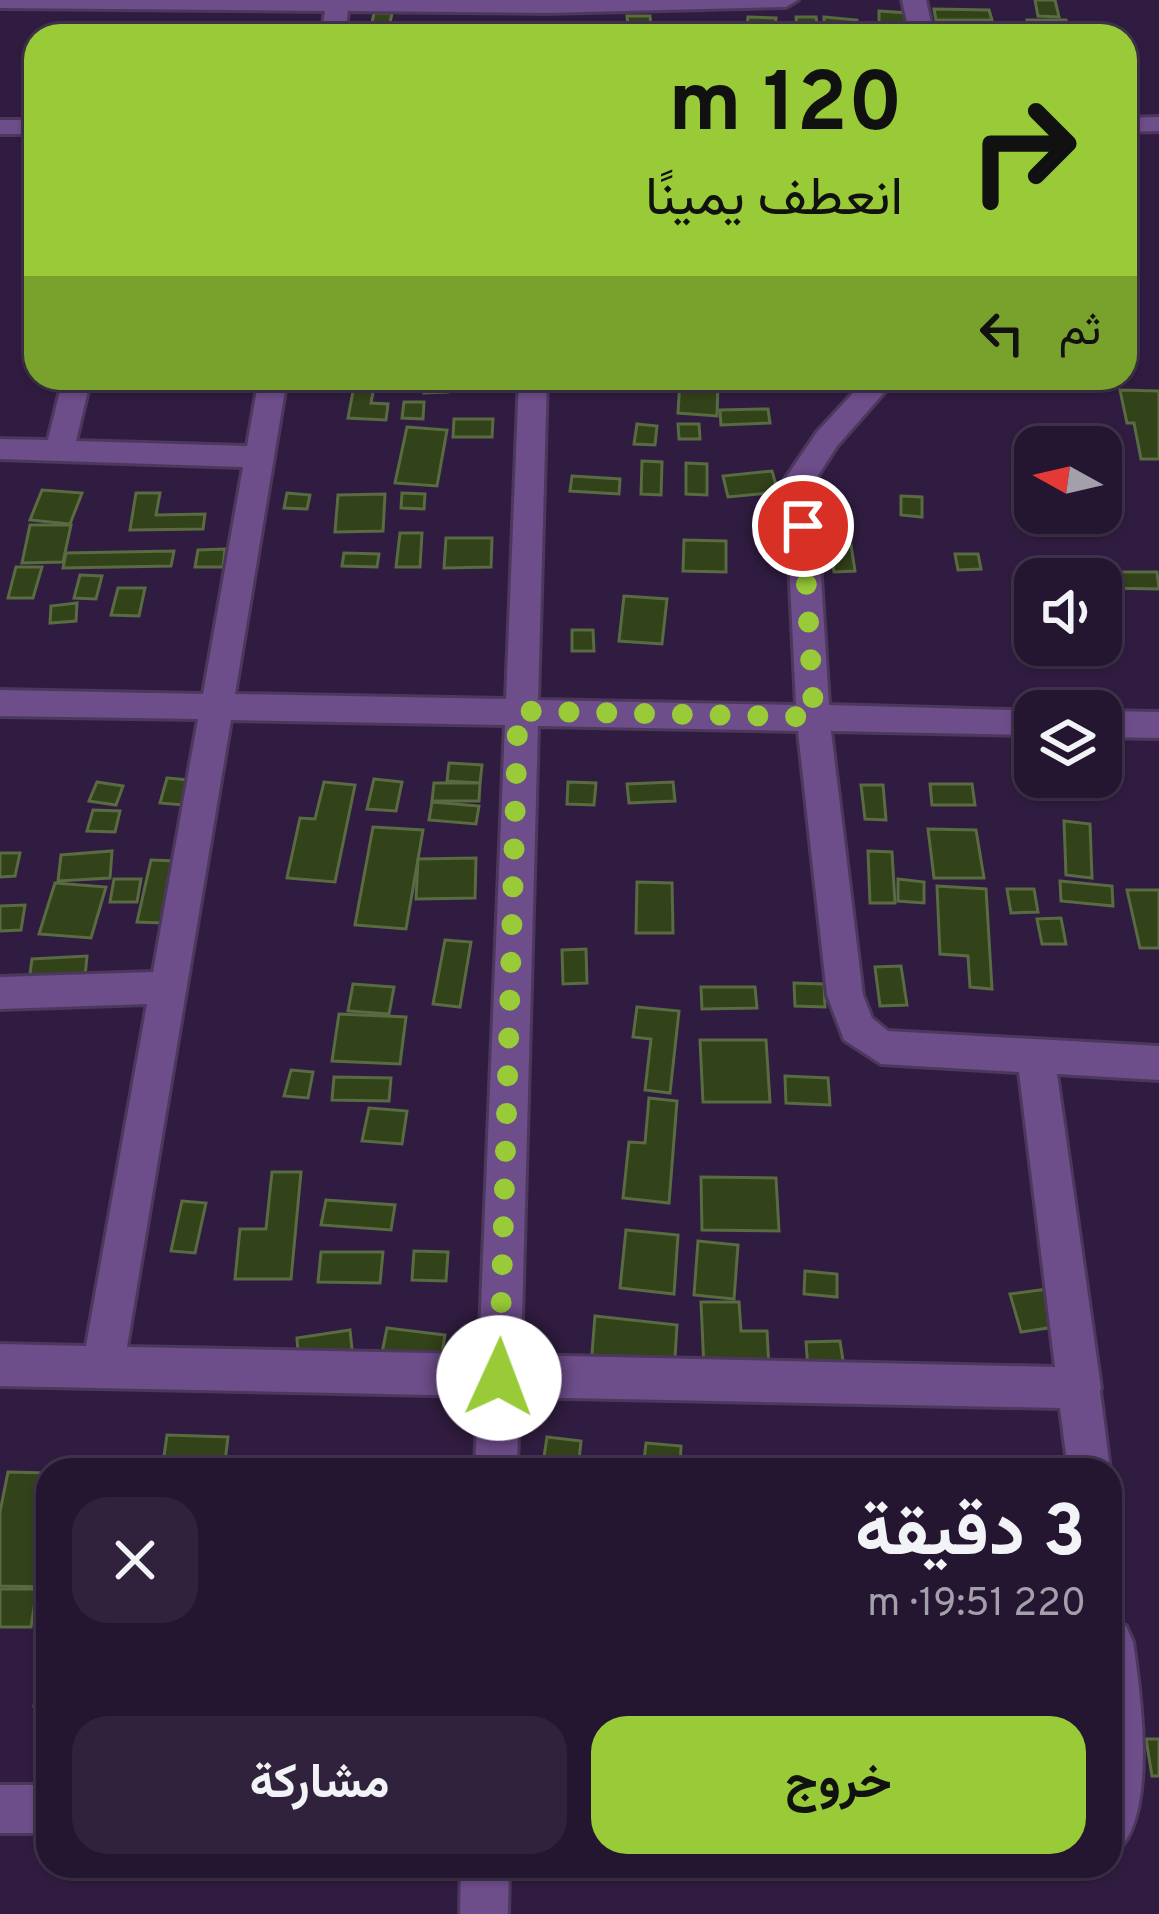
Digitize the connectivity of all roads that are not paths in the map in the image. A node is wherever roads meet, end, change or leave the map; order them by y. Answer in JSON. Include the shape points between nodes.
{"nodes":[{"id":1,"x":786,"y":0,"type":"edge"},
{"id":2,"x":0,"y":1,"type":"edge"},
{"id":3,"x":177,"y":1,"type":"edge"},
{"id":4,"x":750,"y":1,"type":"edge"},
{"id":5,"x":338,"y":2,"type":"edge"},
{"id":6,"x":548,"y":3,"type":"edge"},
{"id":7,"x":74,"y":390,"type":"edge"},
{"id":8,"x":271,"y":390,"type":"edge"},
{"id":9,"x":532,"y":390,"type":"edge"},
{"id":10,"x":872,"y":390,"type":"edge"},
{"id":11,"x":0,"y":449,"type":"edge"},
{"id":12,"x":60,"y":449,"type":"junction"},
{"id":13,"x":260,"y":457,"type":"junction"},
{"id":14,"x":0,"y":703,"type":"edge"},
{"id":15,"x":218,"y":705,"type":"junction"},
{"id":16,"x":518,"y":711,"type":"junction"},
{"id":17,"x":814,"y":717,"type":"junction"},
{"id":18,"x":1014,"y":722,"type":"edge"},
{"id":19,"x":1122,"y":724,"type":"edge"},
{"id":20,"x":1159,"y":725,"type":"edge"},
{"id":21,"x":172,"y":987,"type":"junction"},
{"id":22,"x":0,"y":993,"type":"edge"},
{"id":23,"x":1036,"y":1058,"type":"junction"},
{"id":24,"x":1159,"y":1063,"type":"edge"},
{"id":25,"x":104,"y":1364,"type":"junction"},
{"id":26,"x":0,"y":1365,"type":"edge"},
{"id":27,"x":499,"y":1378,"type":"junction"},
{"id":28,"x":1080,"y":1388,"type":"junction"},
{"id":29,"x":496,"y":1458,"type":"edge"},
{"id":30,"x":1088,"y":1458,"type":"edge"},
{"id":31,"x":1122,"y":1741,"type":"edge"},
{"id":32,"x":0,"y":1809,"type":"edge"},
{"id":33,"x":36,"y":1809,"type":"edge"},
{"id":34,"x":1122,"y":1812,"type":"edge"},
{"id":35,"x":485,"y":1878,"type":"edge"},
{"id":36,"x":484,"y":1914,"type":"edge"}],
"edges":[{"from":1,"to":4,"type":"street"},
{"from":2,"to":3,"type":"street"},
{"from":3,"to":5,"type":"street"},
{"from":4,"to":6,"type":"street"},
{"from":5,"to":6,"type":"street"},
{"from":7,"to":12,"type":"street"},
{"from":8,"to":13,"type":"street"},
{"from":9,"to":16,"type":"street"},
{"from":10,"to":17,"type":"street","via":[[800,479]]},
{"from":11,"to":12,"type":"street"},
{"from":12,"to":13,"type":"street"},
{"from":13,"to":15,"type":"street"},
{"from":14,"to":15,"type":"street"},
{"from":15,"to":16,"type":"street"},
{"from":15,"to":21,"type":"street"},
{"from":16,"to":17,"type":"street"},
{"from":16,"to":27,"type":"street"},
{"from":17,"to":18,"type":"street"},
{"from":17,"to":23,"type":"street","via":[[844,995],[857,1028],[881,1047]]},
{"from":19,"to":20,"type":"street"},
{"from":21,"to":22,"type":"street"},
{"from":21,"to":25,"type":"street"},
{"from":23,"to":24,"type":"street"},
{"from":23,"to":28,"type":"street"},
{"from":25,"to":26,"type":"street"},
{"from":25,"to":27,"type":"street"},
{"from":27,"to":28,"type":"street"},
{"from":27,"to":29,"type":"street"},
{"from":28,"to":30,"type":"street"},
{"from":31,"to":34,"type":"street"},
{"from":32,"to":33,"type":"street"},
{"from":35,"to":36,"type":"street"}]}
